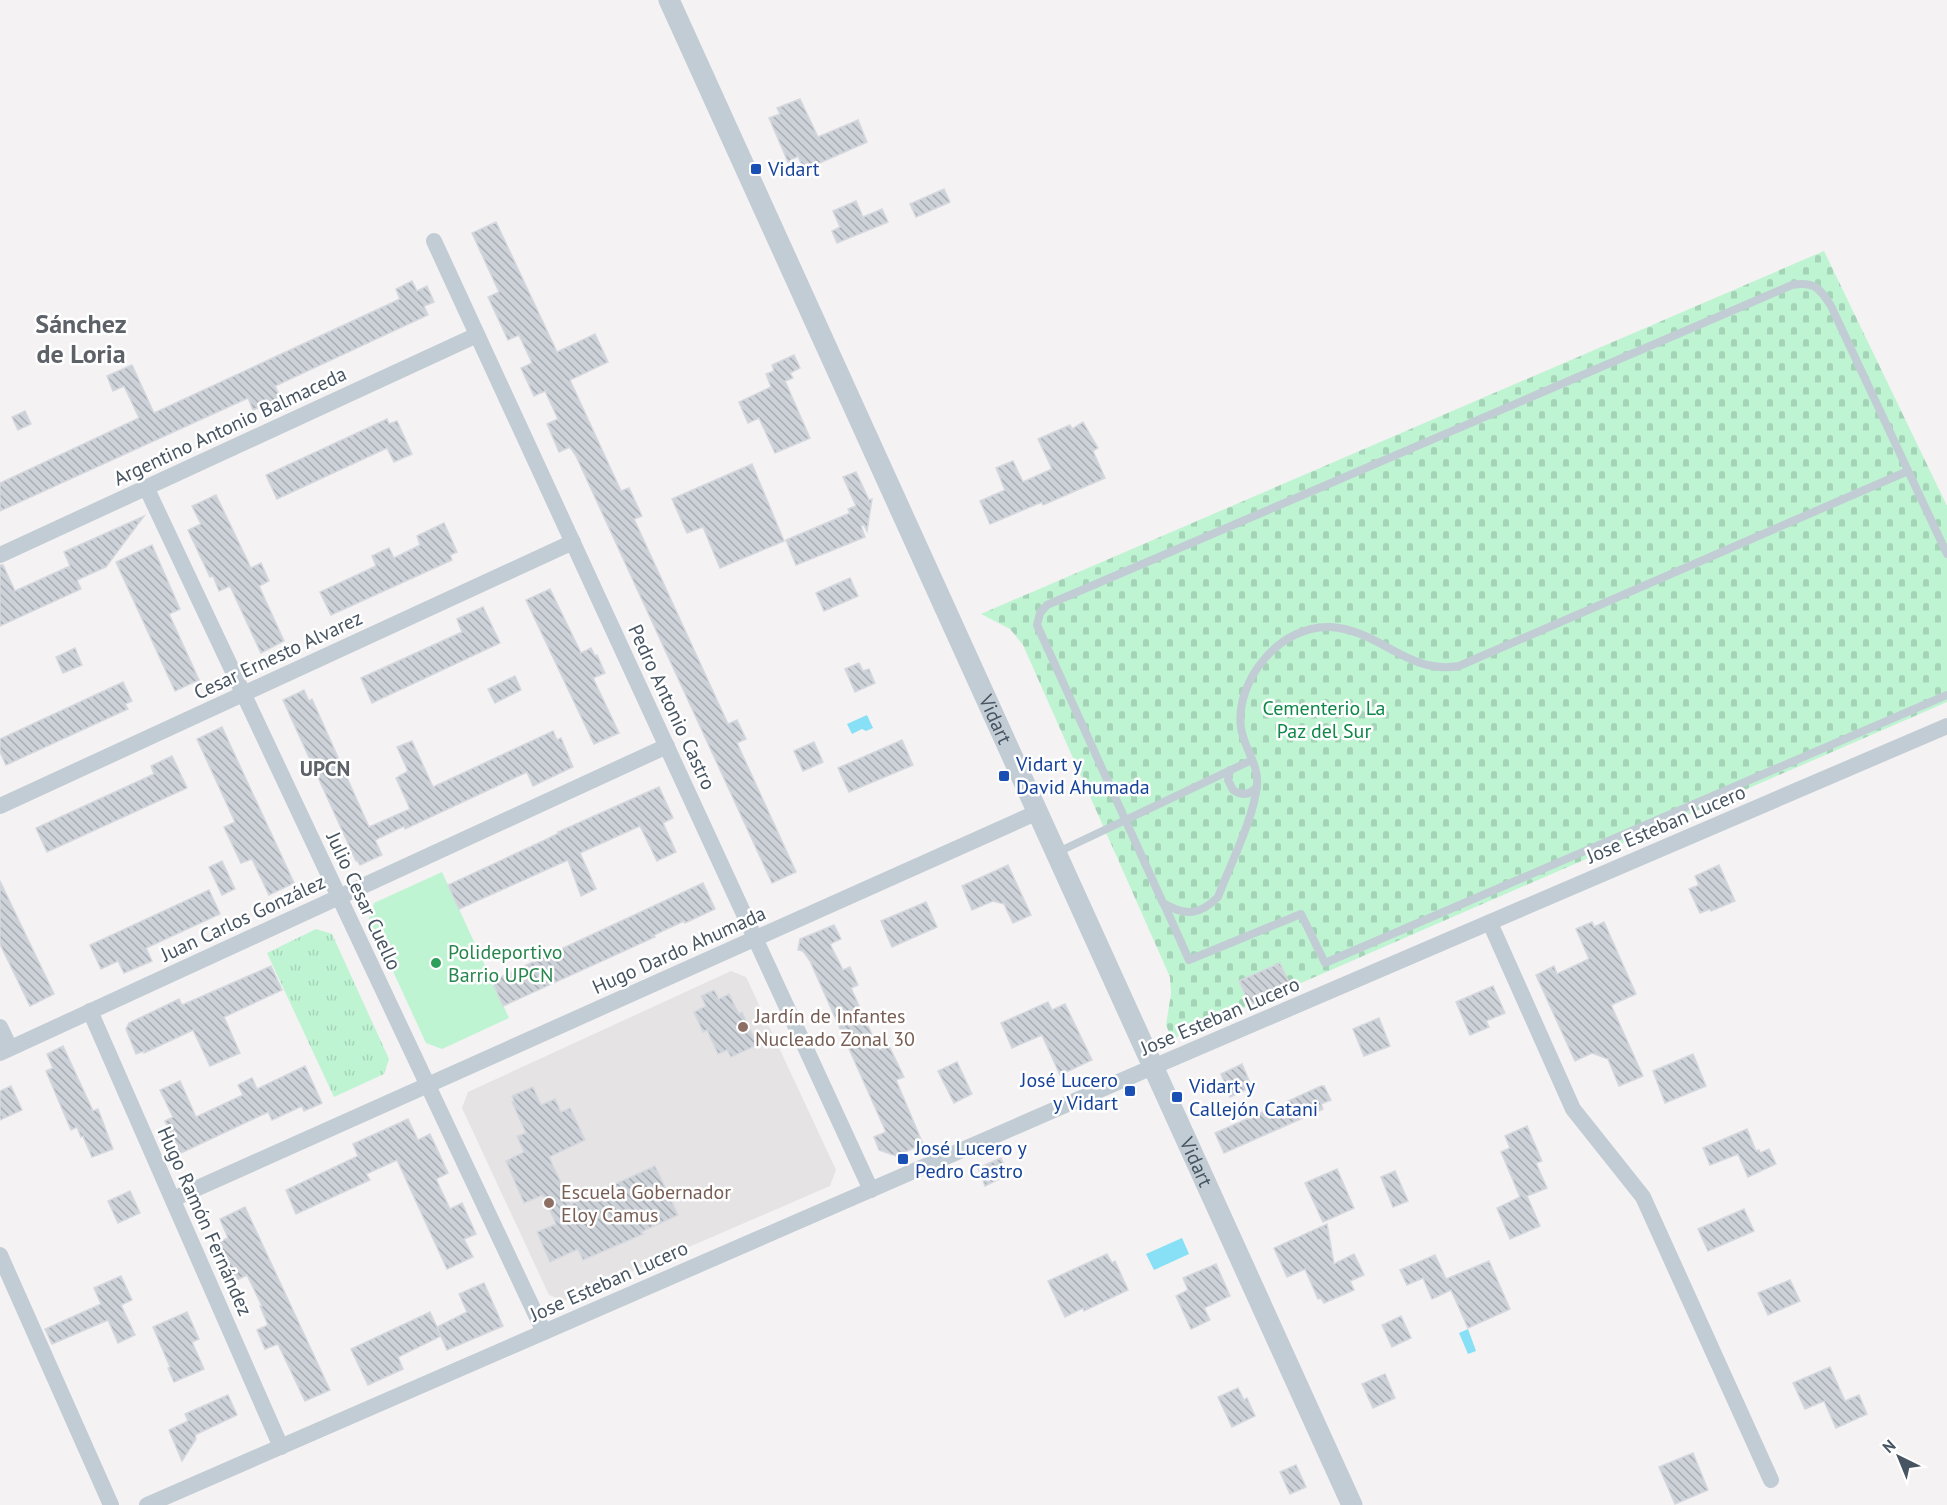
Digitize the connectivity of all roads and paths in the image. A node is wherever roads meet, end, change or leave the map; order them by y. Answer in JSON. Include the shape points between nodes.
{"nodes":[{"id":1,"x":669,"y":0,"type":"edge"},
{"id":2,"x":434,"y":241,"type":"dead end"},
{"id":3,"x":477,"y":334,"type":"junction"},
{"id":4,"x":1908,"y":471,"type":"junction"},
{"id":5,"x":146,"y":487,"type":"junction"},
{"id":6,"x":573,"y":542,"type":"junction"},
{"id":7,"x":1947,"y":554,"type":"edge"},
{"id":8,"x":0,"y":555,"type":"edge"},
{"id":9,"x":244,"y":694,"type":"junction"},
{"id":10,"x":1947,"y":695,"type":"edge"},
{"id":11,"x":1947,"y":726,"type":"edge"},
{"id":12,"x":667,"y":747,"type":"junction"},
{"id":13,"x":1252,"y":760,"type":"junction"},
{"id":14,"x":1230,"y":770,"type":"junction"},
{"id":15,"x":1257,"y":787,"type":"junction"},
{"id":16,"x":0,"y":806,"type":"edge"},
{"id":17,"x":1038,"y":812,"type":"junction"},
{"id":18,"x":1125,"y":820,"type":"junction"},
{"id":19,"x":1056,"y":853,"type":"junction"},
{"id":20,"x":339,"y":897,"type":"junction"},
{"id":21,"x":1163,"y":903,"type":"junction"},
{"id":22,"x":1490,"y":923,"type":"junction"},
{"id":23,"x":755,"y":938,"type":"junction"},
{"id":24,"x":90,"y":1011,"type":"junction"},
{"id":25,"x":0,"y":1027,"type":"edge"},
{"id":26,"x":5,"y":1051,"type":"edge"},
{"id":27,"x":1153,"y":1067,"type":"junction"},
{"id":28,"x":428,"y":1085,"type":"junction"},
{"id":29,"x":871,"y":1190,"type":"junction"},
{"id":30,"x":173,"y":1200,"type":"junction"},
{"id":31,"x":0,"y":1255,"type":"edge"},
{"id":32,"x":544,"y":1332,"type":"junction"},
{"id":33,"x":281,"y":1447,"type":"junction"},
{"id":34,"x":1771,"y":1480,"type":"dead end"},
{"id":35,"x":111,"y":1505,"type":"edge"},
{"id":36,"x":147,"y":1505,"type":"edge"},
{"id":37,"x":1352,"y":1505,"type":"edge"}],
"edges":[{"from":1,"to":17,"type":"street","name":"Vidart"},
{"from":2,"to":3,"type":"street","name":"Pedro Antonio Castro"},
{"from":3,"to":5,"type":"street","name":"Argentino Antonio Balmaceda"},
{"from":3,"to":6,"type":"street","name":"Pedro Antonio Castro"},
{"from":4,"to":7,"type":"lane"},
{"from":4,"to":13,"type":"lane","via":[[1459,666],[1428,667],[1363,634],[1344,629],[1307,630],[1288,638],[1259,666],[1246,689],[1240,716],[1245,746]]},
{"from":4,"to":18,"type":"lane","via":[[1831,306],[1817,288],[1801,283],[1047,605],[1037,625]]},
{"from":5,"to":8,"type":"street","name":"Argentino Antonio Balmaceda"},
{"from":5,"to":9,"type":"street","name":"Julio Cesar Cuello"},
{"from":6,"to":9,"type":"street","name":"Cesar Ernesto Alvarez"},
{"from":6,"to":12,"type":"street","name":"Pedro Antonio Castro"},
{"from":9,"to":16,"type":"street","name":"Cesar Ernesto Alvarez"},
{"from":9,"to":20,"type":"street","name":"Julio Cesar Cuello"},
{"from":10,"to":21,"type":"lane","via":[[1325,963],[1301,914],[1189,960]]},
{"from":11,"to":22,"type":"street","name":"Jose Esteban Lucero"},
{"from":12,"to":20,"type":"street","name":"Juan Carlos González"},
{"from":12,"to":23,"type":"street","name":"Pedro Antonio Castro"},
{"from":13,"to":14,"type":"lane"},
{"from":13,"to":15,"type":"lane"},
{"from":14,"to":15,"type":"lane","via":[[1228,780],[1233,790],[1243,794]]},
{"from":14,"to":18,"type":"lane"},
{"from":15,"to":21,"type":"lane","via":[[1255,802],[1218,897],[1196,912],[1173,909]]},
{"from":17,"to":19,"type":"street","name":"Vidart"},
{"from":17,"to":23,"type":"street","name":"Hugo Dardo Ahumada"},
{"from":18,"to":19,"type":"lane"},
{"from":18,"to":21,"type":"lane"},
{"from":19,"to":27,"type":"street","name":"Vidart"},
{"from":20,"to":24,"type":"street","name":"Juan Carlos González"},
{"from":20,"to":28,"type":"street","name":"Julio Cesar Cuello"},
{"from":22,"to":27,"type":"street","name":"Jose Esteban Lucero"},
{"from":22,"to":34,"type":"street","via":[[1573,1109],[1643,1197]]},
{"from":23,"to":28,"type":"street","name":"Hugo Dardo Ahumada"},
{"from":23,"to":29,"type":"street","name":"Pedro Antonio Castro"},
{"from":24,"to":26,"type":"street","name":"Juan Carlos González"},
{"from":24,"to":30,"type":"street","name":"Hugo Ramón Fernández"},
{"from":25,"to":26,"type":"street"},
{"from":27,"to":29,"type":"street","name":"Jose Esteban Lucero"},
{"from":27,"to":37,"type":"street","name":"Vidart"},
{"from":28,"to":30,"type":"street","name":"Hugo Dardo Ahumada"},
{"from":28,"to":32,"type":"street","name":"Julio Cesar Cuello"},
{"from":29,"to":32,"type":"street","name":"Jose Esteban Lucero"},
{"from":30,"to":33,"type":"street","name":"Hugo Ramón Fernández"},
{"from":31,"to":35,"type":"street"},
{"from":32,"to":33,"type":"street","name":"Jose Esteban Lucero"},
{"from":33,"to":36,"type":"street","name":"Jose Esteban Lucero"}]}
